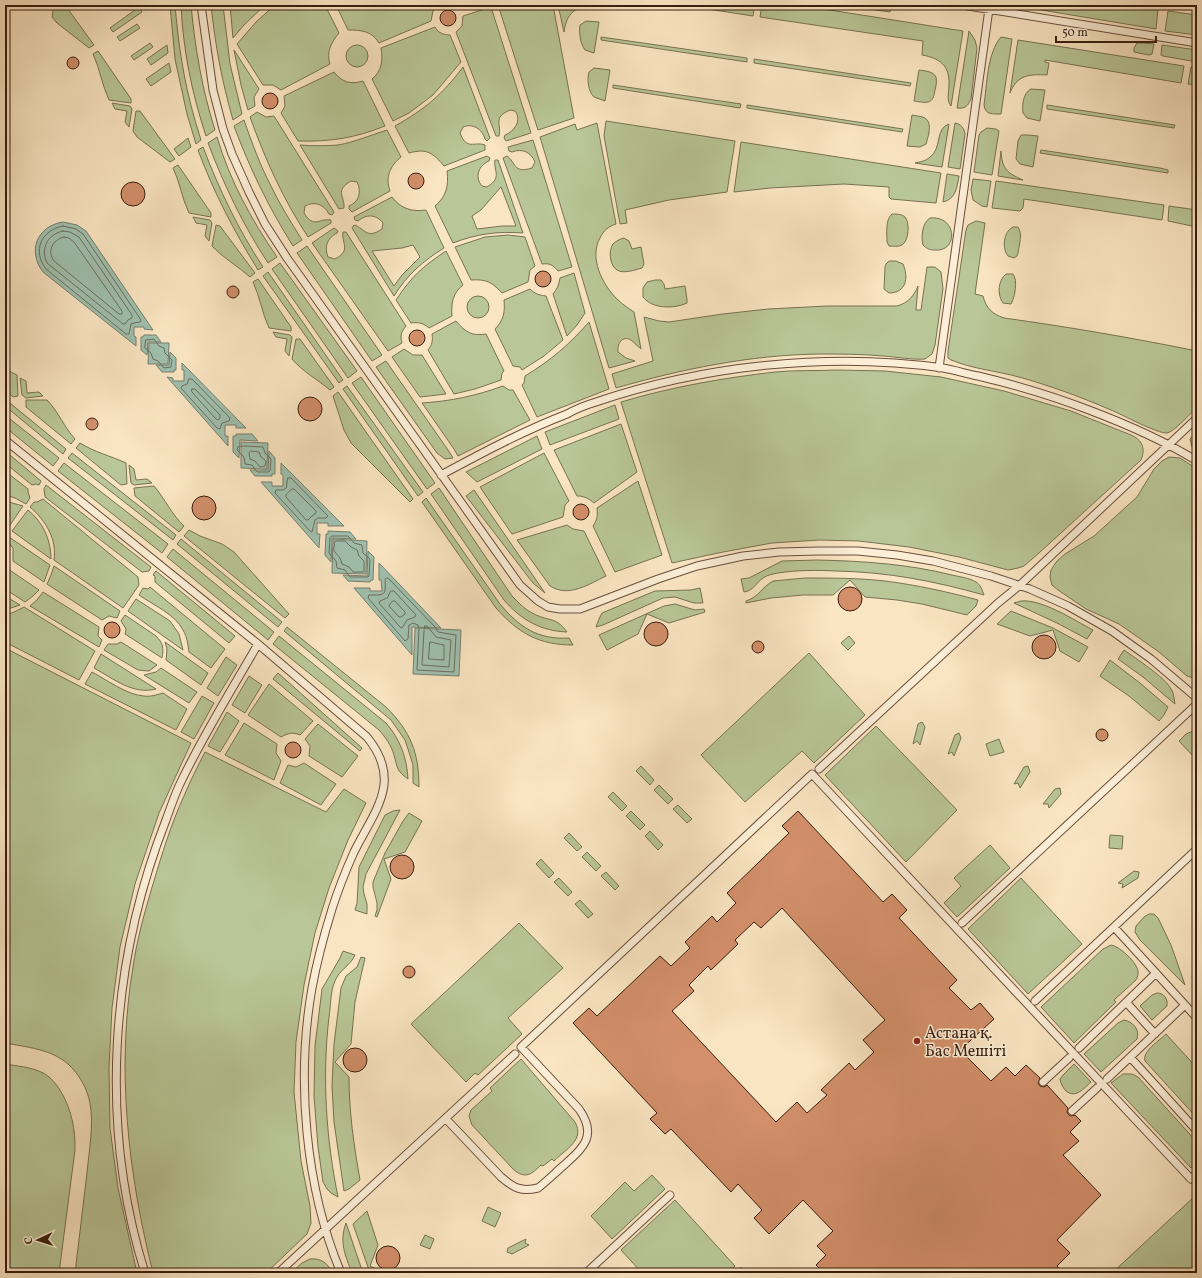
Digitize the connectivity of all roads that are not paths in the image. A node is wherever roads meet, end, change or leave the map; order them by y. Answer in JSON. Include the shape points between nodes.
{"nodes":[{"id":1,"x":201,"y":5,"type":"edge"},
{"id":2,"x":962,"y":5,"type":"edge"},
{"id":3,"x":989,"y":9,"type":"junction"},
{"id":4,"x":1197,"y":43,"type":"edge"},
{"id":5,"x":939,"y":368,"type":"junction"},
{"id":6,"x":1197,"y":418,"type":"edge"},
{"id":7,"x":5,"y":440,"type":"edge"},
{"id":8,"x":1169,"y":444,"type":"junction"},
{"id":9,"x":1197,"y":461,"type":"edge"},
{"id":10,"x":441,"y":475,"type":"junction"},
{"id":11,"x":1020,"y":585,"type":"junction"},
{"id":12,"x":258,"y":644,"type":"junction"},
{"id":13,"x":1197,"y":698,"type":"edge"},
{"id":14,"x":1197,"y":704,"type":"edge"},
{"id":15,"x":819,"y":769,"type":"dead end"},
{"id":16,"x":1197,"y":849,"type":"edge"},
{"id":17,"x":962,"y":923,"type":"dead end"},
{"id":18,"x":1114,"y":927,"type":"junction"},
{"id":19,"x":1156,"y":973,"type":"junction"},
{"id":20,"x":1035,"y":1001,"type":"dead end"},
{"id":21,"x":1126,"y":1002,"type":"junction"},
{"id":22,"x":1185,"y":1005,"type":"junction"},
{"id":23,"x":1197,"y":1018,"type":"edge"},
{"id":24,"x":1155,"y":1034,"type":"junction"},
{"id":25,"x":1079,"y":1048,"type":"dead end"},
{"id":26,"x":516,"y":1054,"type":"dead end"},
{"id":27,"x":1130,"y":1057,"type":"junction"},
{"id":28,"x":1069,"y":1058,"type":"dead end"},
{"id":29,"x":1107,"y":1079,"type":"dead end"},
{"id":30,"x":1044,"y":1082,"type":"dead end"},
{"id":31,"x":1097,"y":1088,"type":"dead end"},
{"id":32,"x":1072,"y":1112,"type":"dead end"},
{"id":33,"x":446,"y":1119,"type":"junction"},
{"id":34,"x":1197,"y":1131,"type":"edge"},
{"id":35,"x":1197,"y":1174,"type":"edge"},
{"id":36,"x":670,"y":1195,"type":"dead end"},
{"id":37,"x":326,"y":1229,"type":"junction"},
{"id":38,"x":145,"y":1273,"type":"edge"},
{"id":39,"x":278,"y":1273,"type":"edge"},
{"id":40,"x":341,"y":1273,"type":"edge"},
{"id":41,"x":586,"y":1273,"type":"edge"}],
"edges":[{"from":1,"to":10,"type":"lane","via":[[213,90],[222,124],[232,154],[265,224]]},
{"from":2,"to":3,"type":"lane"},
{"from":3,"to":4,"type":"lane"},
{"from":3,"to":5,"type":"lane"},
{"from":5,"to":8,"type":"lane","via":[[1056,397],[1125,423]]},
{"from":5,"to":10,"type":"lane","via":[[875,362],[821,362],[768,365],[692,376],[594,402],[540,425]]},
{"from":6,"to":8,"type":"lane"},
{"from":7,"to":12,"type":"lane"},
{"from":8,"to":9,"type":"lane"},
{"from":8,"to":11,"type":"lane"},
{"from":10,"to":11,"type":"lane","via":[[520,584],[548,607],[580,609],[658,578],[697,566],[779,552],[858,551],[897,555],[933,561]]},
{"from":11,"to":13,"type":"lane","via":[[1068,606],[1112,631],[1151,659]]},
{"from":11,"to":15,"type":"lane"},
{"from":12,"to":37,"type":"lane","via":[[367,737],[375,748],[384,771],[378,806],[354,854],[333,907],[312,988],[304,1096],[312,1173]]},
{"from":12,"to":38,"type":"lane","via":[[198,747],[178,788],[140,896],[128,950],[117,1040],[118,1126],[130,1212]]},
{"from":14,"to":17,"type":"lane"},
{"from":16,"to":18,"type":"lane"},
{"from":18,"to":19,"type":"lane"},
{"from":18,"to":20,"type":"lane"},
{"from":19,"to":21,"type":"lane"},
{"from":19,"to":22,"type":"lane"},
{"from":21,"to":24,"type":"lane"},
{"from":21,"to":25,"type":"lane"},
{"from":22,"to":23,"type":"lane"},
{"from":22,"to":24,"type":"lane"},
{"from":24,"to":27,"type":"lane"},
{"from":26,"to":33,"type":"lane"},
{"from":27,"to":29,"type":"lane"},
{"from":27,"to":34,"type":"lane"},
{"from":28,"to":30,"type":"lane"},
{"from":31,"to":32,"type":"lane"},
{"from":33,"to":35,"type":"lane","via":[[501,1177],[520,1189],[538,1188],[580,1150],[586,1142],[588,1133],[584,1116],[521,1047],[812,774],[1191,1179]]},
{"from":33,"to":37,"type":"lane"},
{"from":36,"to":41,"type":"lane"},
{"from":37,"to":39,"type":"lane"},
{"from":37,"to":40,"type":"lane"}]}
